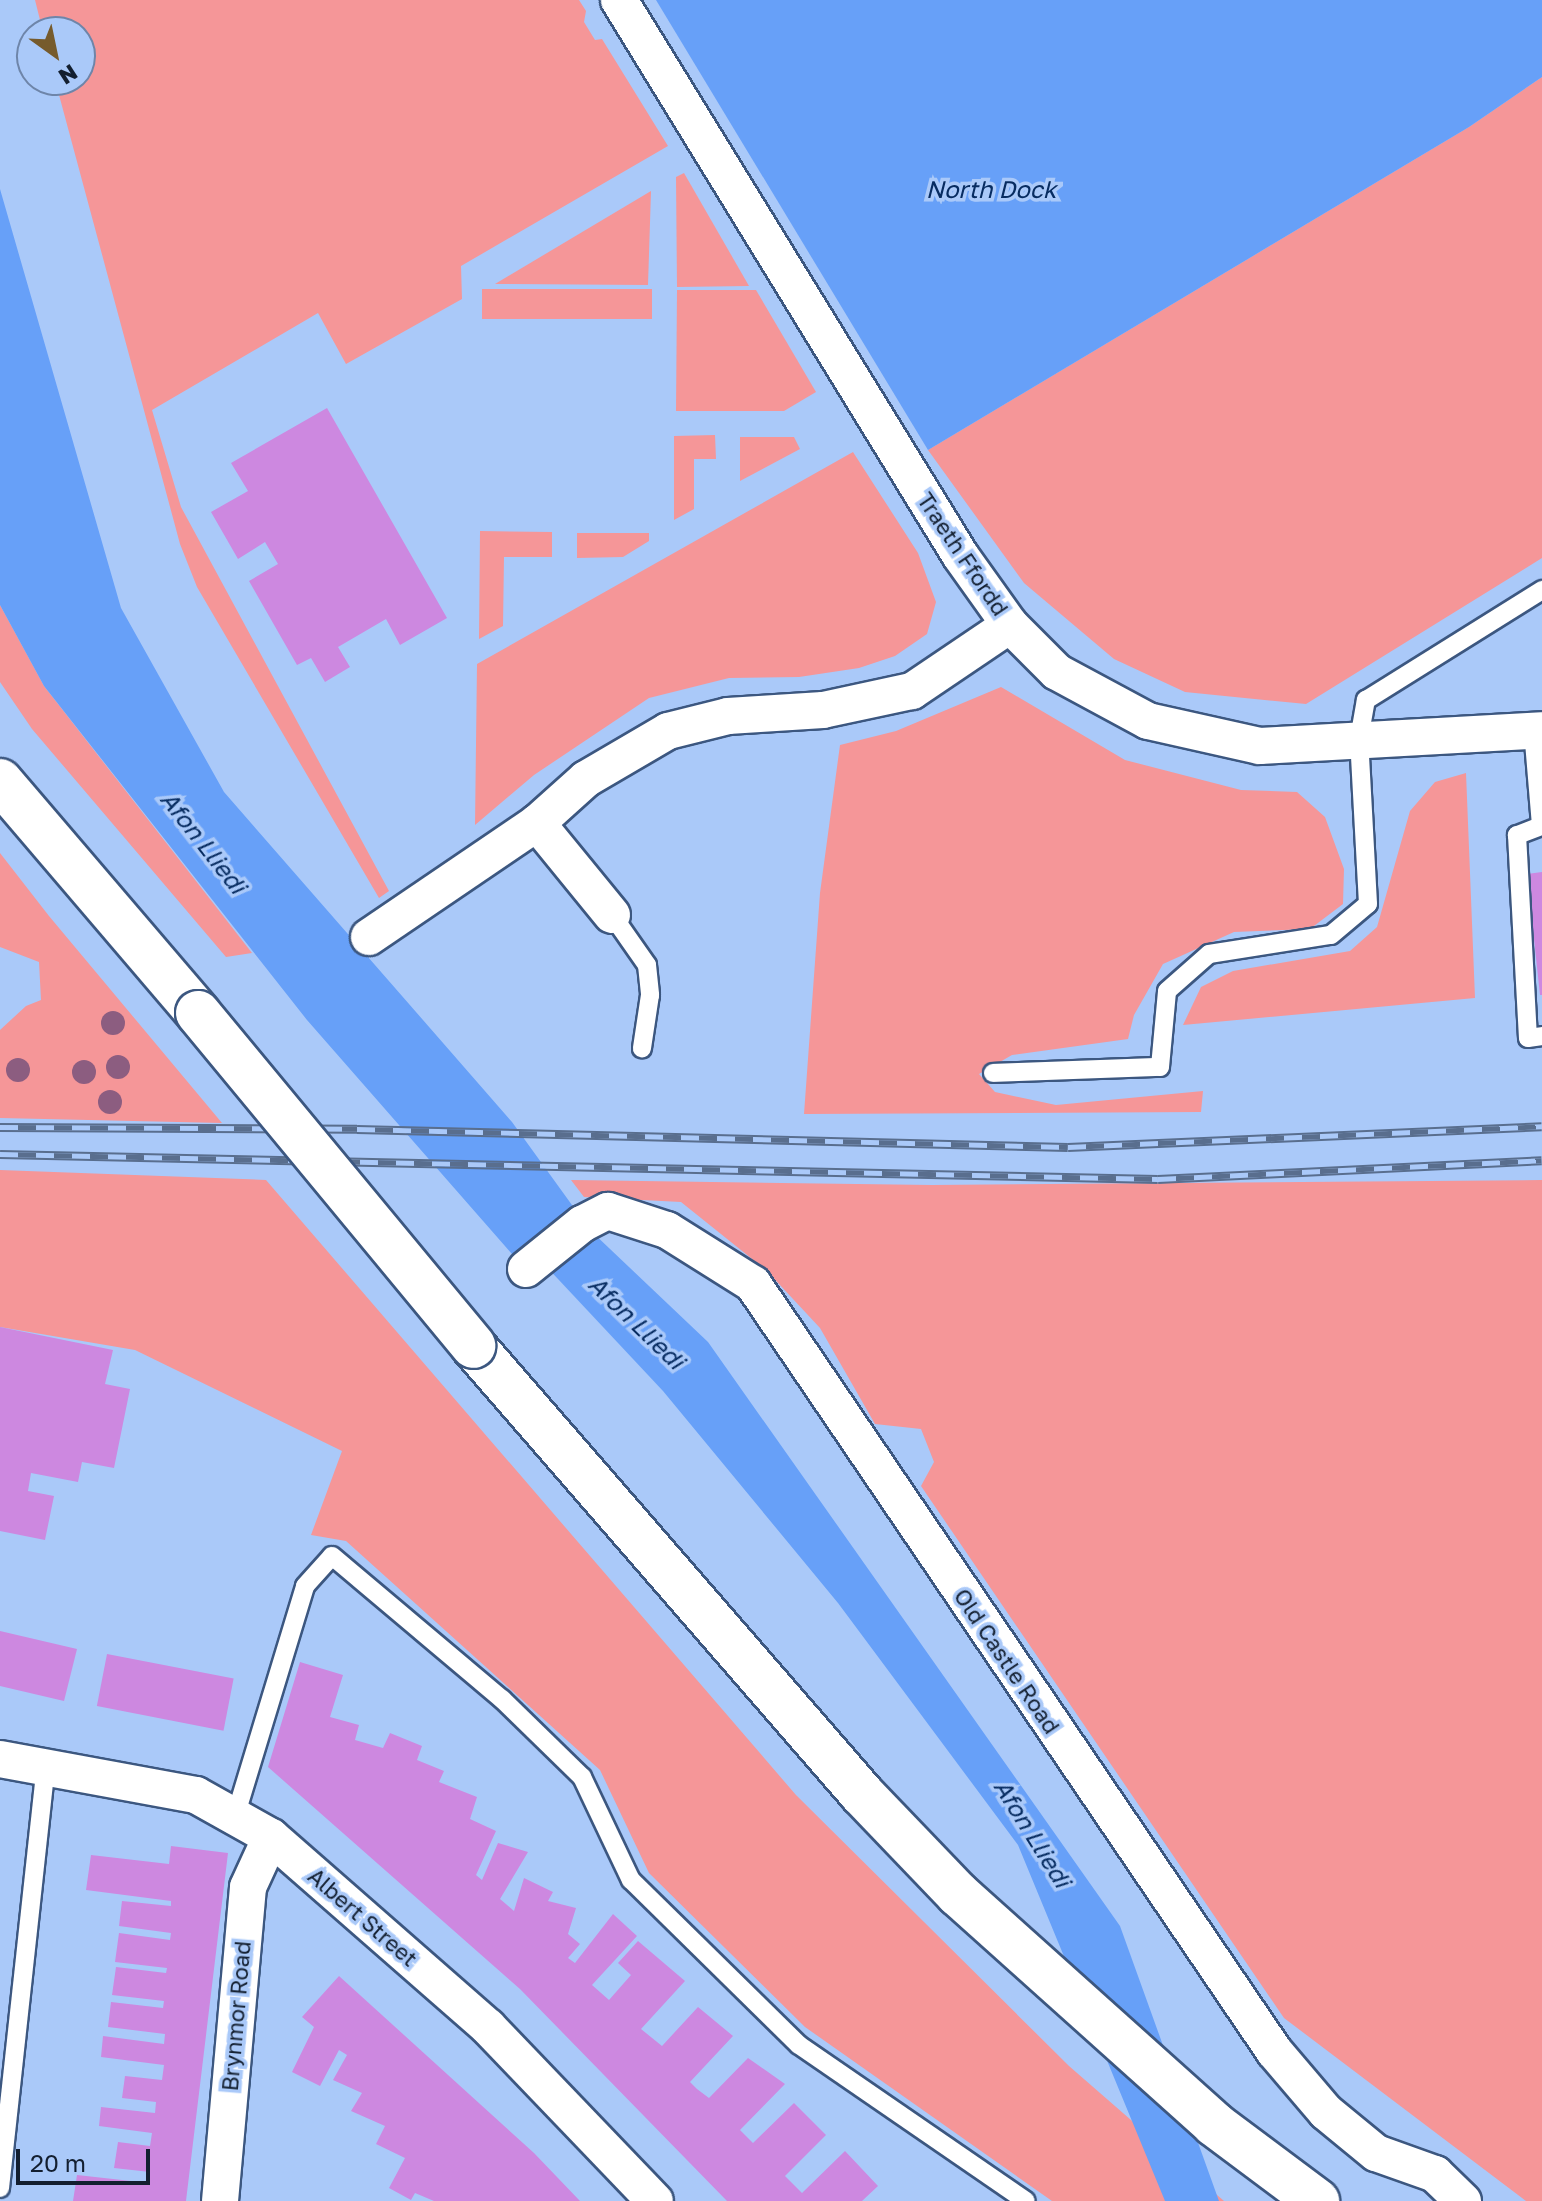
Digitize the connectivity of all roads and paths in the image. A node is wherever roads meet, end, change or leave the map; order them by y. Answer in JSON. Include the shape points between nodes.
{"nodes":[{"id":1,"x":619,"y":0,"type":"edge"},
{"id":2,"x":1542,"y":590,"type":"edge"},
{"id":3,"x":1010,"y":625,"type":"junction"},
{"id":4,"x":1538,"y":730,"type":"edge"},
{"id":5,"x":1359,"y":739,"type":"junction"},
{"id":6,"x":0,"y":781,"type":"edge"},
{"id":7,"x":537,"y":823,"type":"junction"},
{"id":8,"x":612,"y":915,"type":"joint"},
{"id":9,"x":369,"y":937,"type":"dead end"},
{"id":10,"x":1542,"y":1036,"type":"edge"},
{"id":11,"x":642,"y":1048,"type":"dead end"},
{"id":12,"x":993,"y":1073,"type":"dead end"},
{"id":13,"x":526,"y":1269,"type":"dead end"},
{"id":14,"x":0,"y":1759,"type":"edge"},
{"id":15,"x":46,"y":1767,"type":"junction"},
{"id":16,"x":235,"y":1817,"type":"junction"},
{"id":17,"x":271,"y":1837,"type":"junction"},
{"id":18,"x":0,"y":2188,"type":"edge"},
{"id":19,"x":220,"y":2201,"type":"edge"},
{"id":20,"x":655,"y":2201,"type":"edge"},
{"id":21,"x":1026,"y":2201,"type":"edge"},
{"id":22,"x":1317,"y":2201,"type":"edge"},
{"id":23,"x":1463,"y":2201,"type":"edge"}],
"edges":[{"from":1,"to":3,"type":"street","name":"Traeth Ffordd","via":[[877,423]]},
{"from":2,"to":5,"type":"lane","via":[[1366,700]]},
{"from":3,"to":5,"type":"street","name":"Traeth Ffordd","via":[[1057,672],[1148,721],[1260,746]]},
{"from":3,"to":7,"type":"street","via":[[912,691],[823,710],[728,716],[668,731],[586,779]]},
{"from":4,"to":5,"type":"street","name":"Traeth Ffordd"},
{"from":4,"to":10,"type":"lane","via":[[1541,826],[1517,835],[1528,1038]]},
{"from":5,"to":12,"type":"lane","via":[[1368,904],[1331,935],[1209,954],[1167,991],[1160,1067]]},
{"from":6,"to":22,"type":"main road","bridge":true,"via":[[473,1346],[862,1794],[958,1894],[1214,2124]]},
{"from":7,"to":8,"type":"street"},
{"from":7,"to":9,"type":"street"},
{"from":8,"to":11,"type":"lane","via":[[647,965],[650,995]]},
{"from":13,"to":23,"type":"street","name":"Old Castle Road","via":[[582,1224],[608,1211],[667,1230],[753,1284],[1274,2051],[1326,2112],[1376,2153],[1435,2174]]},
{"from":14,"to":15,"type":"street","name":"Albert Street"},
{"from":15,"to":16,"type":"street","name":"Albert Street","via":[[196,1795]]},
{"from":15,"to":18,"type":"lane"},
{"from":16,"to":17,"type":"street","name":"Albert Street"},
{"from":16,"to":21,"type":"lane","via":[[305,1586],[332,1556],[502,1699],[582,1777],[631,1880],[799,2045]]},
{"from":17,"to":19,"type":"street","name":"Brynmor Road","via":[[248,1887]]},
{"from":17,"to":20,"type":"street","name":"Albert Street","via":[[488,2027]]}]}
